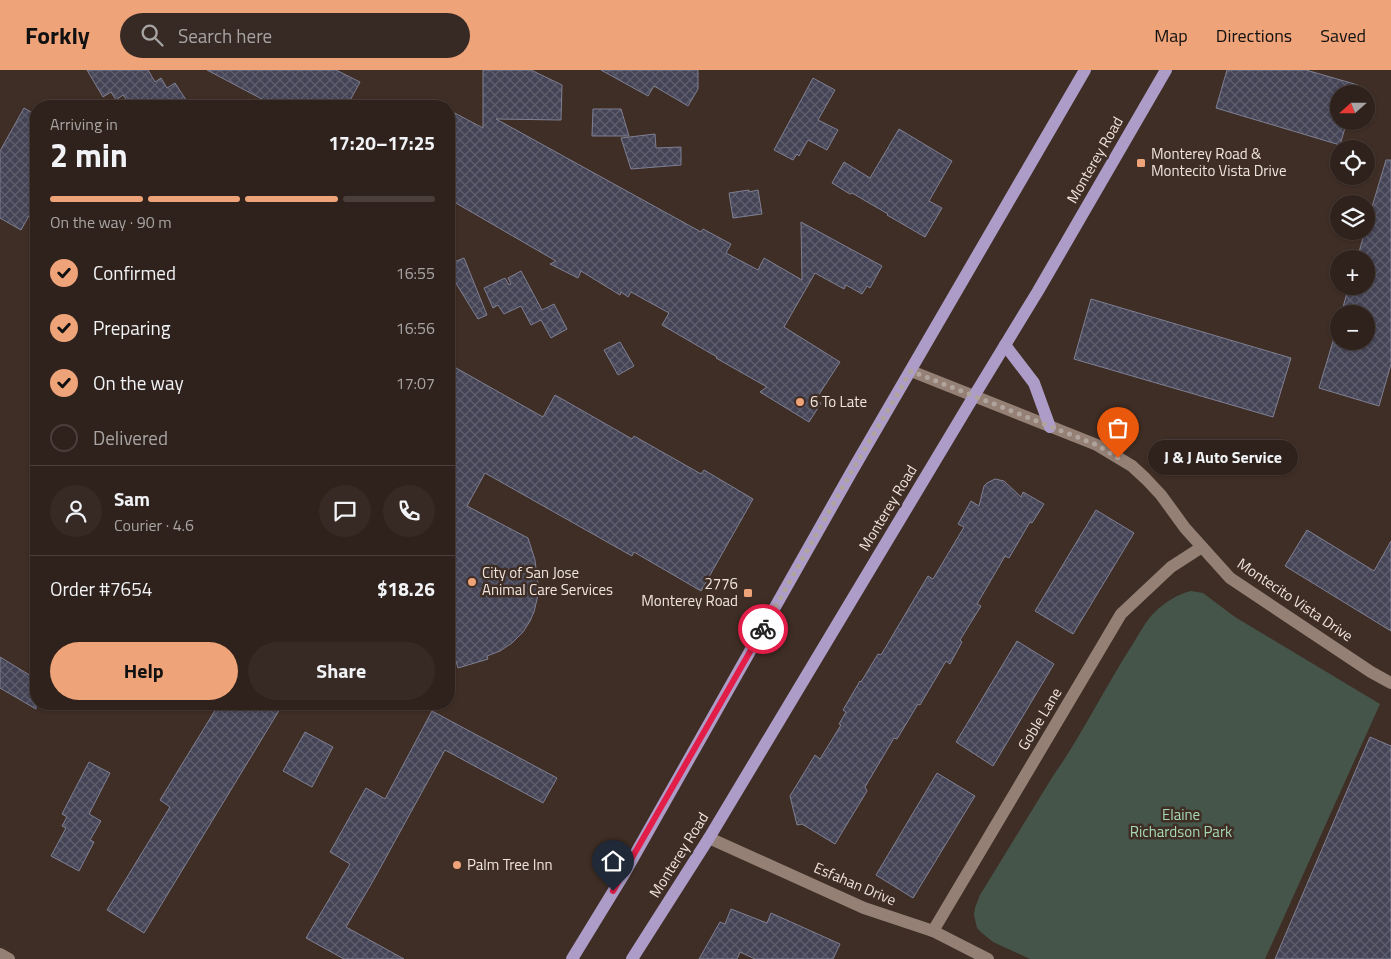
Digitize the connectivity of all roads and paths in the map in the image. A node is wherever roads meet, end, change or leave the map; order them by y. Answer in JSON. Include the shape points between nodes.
{"nodes":[{"id":1,"x":1085,"y":70,"type":"edge"},
{"id":2,"x":1166,"y":70,"type":"edge"},
{"id":3,"x":1005,"y":345,"type":"junction"},
{"id":4,"x":911,"y":371,"type":"junction"},
{"id":5,"x":974,"y":396,"type":"junction"},
{"id":6,"x":1050,"y":427,"type":"junction"},
{"id":7,"x":1202,"y":547,"type":"junction"},
{"id":8,"x":1391,"y":682,"type":"edge"},
{"id":9,"x":709,"y":838,"type":"junction"},
{"id":10,"x":932,"y":931,"type":"junction"},
{"id":11,"x":0,"y":954,"type":"edge"},
{"id":12,"x":9,"y":959,"type":"edge"},
{"id":13,"x":572,"y":959,"type":"edge"},
{"id":14,"x":632,"y":959,"type":"edge"},
{"id":15,"x":988,"y":959,"type":"edge"}],
"edges":[{"from":1,"to":4,"type":"main road"},
{"from":2,"to":3,"type":"main road","name":"Monterey Road"},
{"from":3,"to":5,"type":"main road","name":"Monterey Road"},
{"from":3,"to":6,"type":"main road","via":[[1034,383]]},
{"from":4,"to":5,"type":"street","name":"Montecito Vista Drive"},
{"from":4,"to":13,"type":"main road","via":[[624,874]]},
{"from":5,"to":6,"type":"street","name":"Montecito Vista Drive"},
{"from":5,"to":9,"type":"main road","name":"Monterey Road"},
{"from":6,"to":7,"type":"street","name":"Montecito Vista Drive","via":[[1097,445],[1132,466],[1151,484]]},
{"from":7,"to":8,"type":"street","name":"Montecito Vista Drive","via":[[1230,578]]},
{"from":7,"to":10,"type":"street","name":"Goble Lane","via":[[1171,567],[1120,614]]},
{"from":9,"to":10,"type":"street","name":"Esfahan Drive","via":[[864,908]]},
{"from":9,"to":14,"type":"main road","name":"Monterey Road"},
{"from":10,"to":15,"type":"street","name":"Esfahan Drive"},
{"from":11,"to":12,"type":"street"}]}
